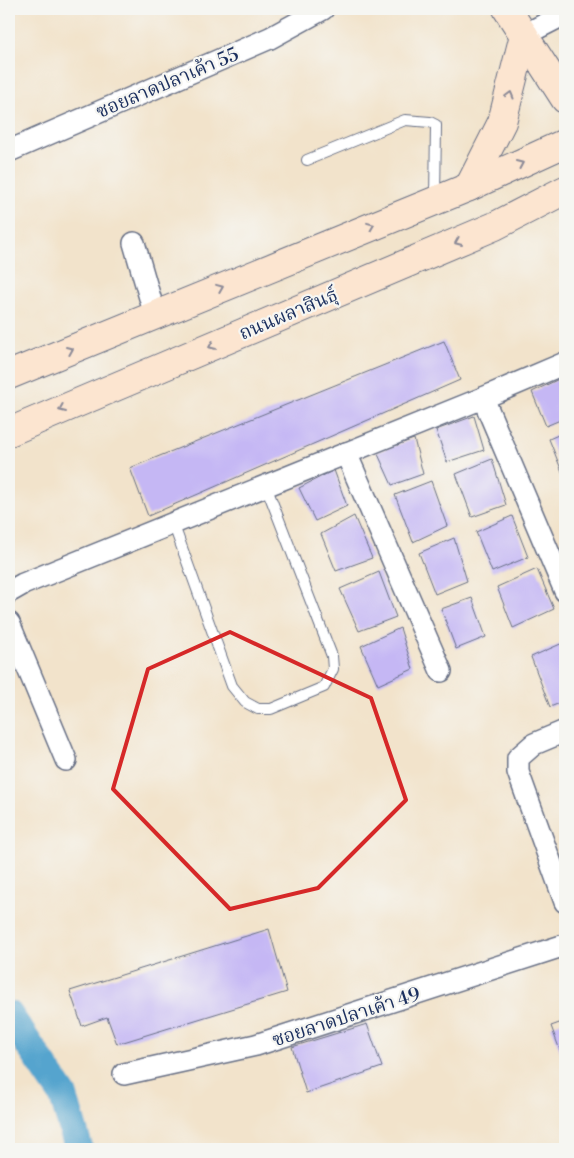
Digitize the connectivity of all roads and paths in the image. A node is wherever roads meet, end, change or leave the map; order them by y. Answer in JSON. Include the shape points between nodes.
{"nodes":[{"id":1,"x":323,"y":9,"type":"edge"},
{"id":2,"x":507,"y":9,"type":"edge"},
{"id":3,"x":565,"y":14,"type":"edge"},
{"id":4,"x":524,"y":35,"type":"junction"},
{"id":5,"x":565,"y":99,"type":"edge"},
{"id":6,"x":565,"y":143,"type":"edge"},
{"id":7,"x":9,"y":151,"type":"edge"},
{"id":8,"x":307,"y":160,"type":"dead end"},
{"id":9,"x":469,"y":187,"type":"junction"},
{"id":10,"x":565,"y":190,"type":"edge"},
{"id":11,"x":435,"y":200,"type":"junction"},
{"id":12,"x":565,"y":208,"type":"edge"},
{"id":13,"x":494,"y":226,"type":"junction"},
{"id":14,"x":134,"y":243,"type":"dead end"},
{"id":15,"x":155,"y":314,"type":"junction"},
{"id":16,"x":565,"y":363,"type":"edge"},
{"id":17,"x":9,"y":375,"type":"edge"},
{"id":18,"x":484,"y":398,"type":"junction"},
{"id":19,"x":9,"y":432,"type":"edge"},
{"id":20,"x":346,"y":453,"type":"junction"},
{"id":21,"x":266,"y":486,"type":"junction"},
{"id":22,"x":173,"y":523,"type":"junction"},
{"id":23,"x":565,"y":591,"type":"edge"},
{"id":24,"x":9,"y":592,"type":"edge"},
{"id":25,"x":9,"y":623,"type":"edge"},
{"id":26,"x":441,"y":671,"type":"dead end"},
{"id":27,"x":565,"y":731,"type":"edge"},
{"id":28,"x":66,"y":760,"type":"dead end"},
{"id":29,"x":565,"y":902,"type":"edge"},
{"id":30,"x":565,"y":945,"type":"edge"},
{"id":31,"x":124,"y":1074,"type":"dead end"}],
"edges":[{"from":1,"to":7,"type":"street","name":"ซอยลาดปลาเค้า 55","via":[[270,38]]},
{"from":2,"to":4,"type":"main road"},
{"from":3,"to":4,"type":"street"},
{"from":4,"to":5,"type":"main road"},
{"from":9,"to":4,"type":"main road","one_way":true,"via":[[502,122]]},
{"from":9,"to":6,"type":"main road","one_way":true},
{"from":8,"to":11,"type":"lane","via":[[405,120],[430,122],[436,126]]},
{"from":9,"to":11,"type":"main road"},
{"from":10,"to":13,"type":"main road","name":"ถนนผลาสินธุ์"},
{"from":15,"to":11,"type":"main road","one_way":true},
{"from":12,"to":13,"type":"main road"},
{"from":13,"to":19,"type":"main road","name":"ถนนผลาสินธุ์","one_way":true},
{"from":14,"to":15,"type":"street"},
{"from":17,"to":15,"type":"main road","one_way":true},
{"from":16,"to":18,"type":"street"},
{"from":18,"to":20,"type":"street"},
{"from":18,"to":23,"type":"street"},
{"from":20,"to":21,"type":"street"},
{"from":20,"to":26,"type":"street"},
{"from":21,"to":22,"type":"street"},
{"from":21,"to":22,"type":"lane","via":[[332,656],[333,669],[324,687],[289,703],[258,709],[244,702],[232,686]]},
{"from":22,"to":24,"type":"street"},
{"from":25,"to":28,"type":"street"},
{"from":27,"to":29,"type":"street","via":[[534,744],[518,758],[518,772]]},
{"from":30,"to":31,"type":"street","name":"ซอยลาดปลาเค้า 49","via":[[256,1045]]}]}
